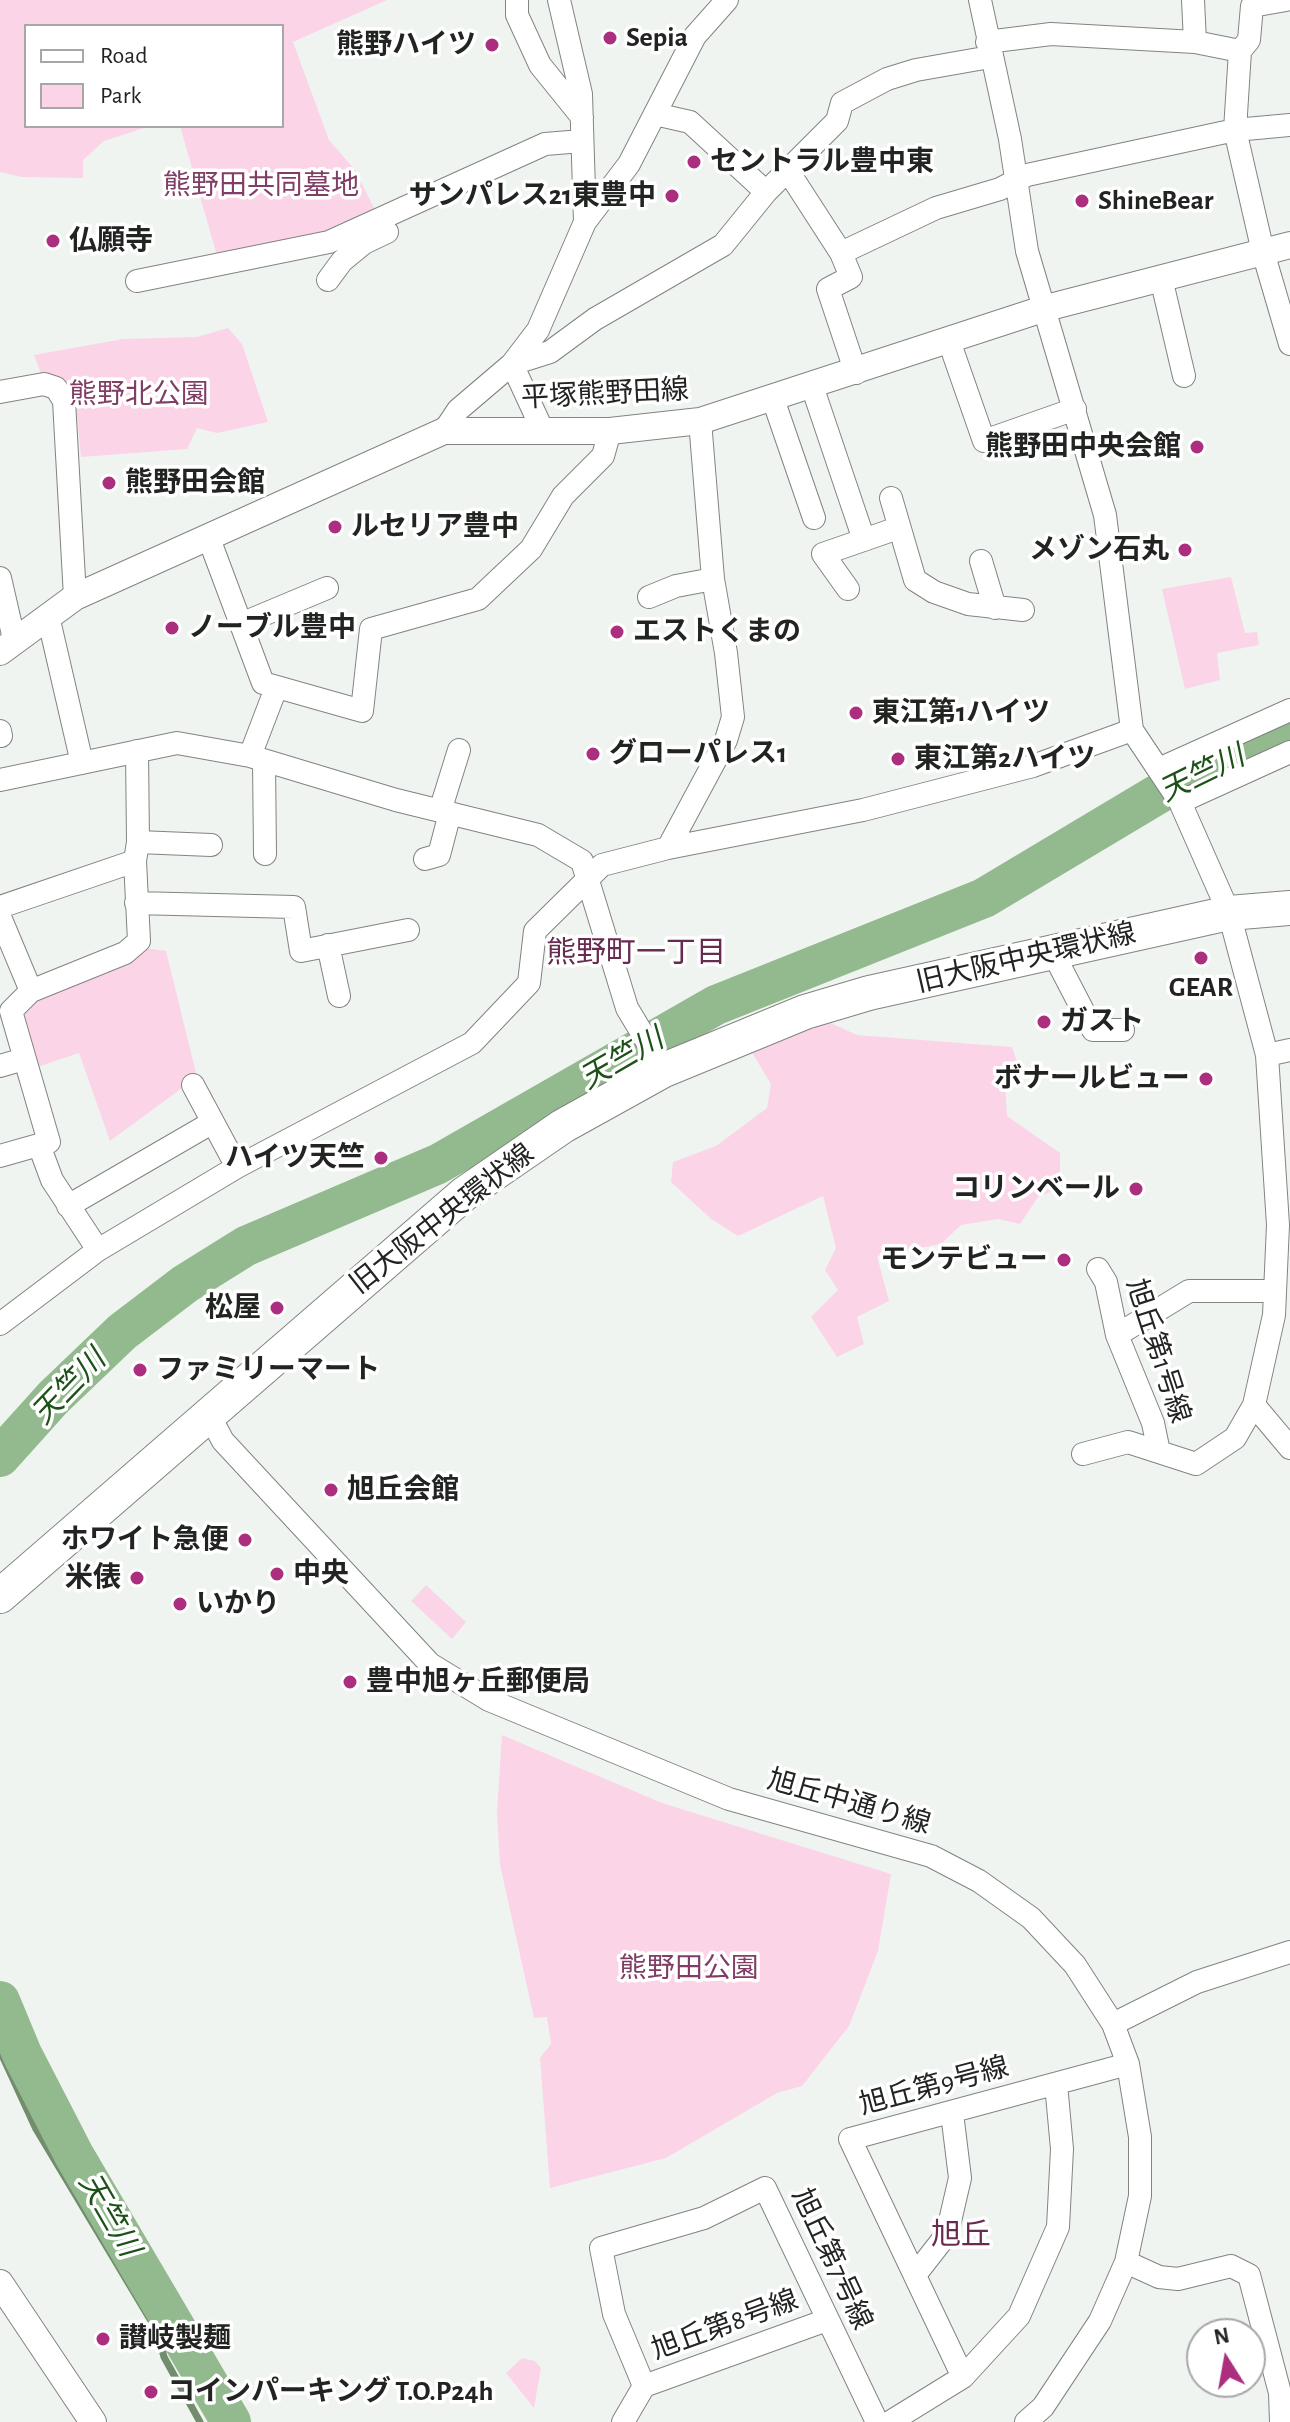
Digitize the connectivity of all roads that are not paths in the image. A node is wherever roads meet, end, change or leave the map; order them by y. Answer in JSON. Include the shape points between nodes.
{"nodes":[{"id":1,"x":517,"y":0,"type":"edge"},
{"id":2,"x":559,"y":0,"type":"edge"},
{"id":3,"x":727,"y":0,"type":"edge"},
{"id":4,"x":980,"y":0,"type":"edge"},
{"id":5,"x":1193,"y":0,"type":"edge"},
{"id":6,"x":1286,"y":0,"type":"edge"},
{"id":7,"x":1195,"y":42,"type":"junction"},
{"id":8,"x":989,"y":50,"type":"junction"},
{"id":9,"x":1240,"y":51,"type":"junction"},
{"id":10,"x":655,"y":114,"type":"junction"},
{"id":11,"x":582,"y":117,"type":"junction"},
{"id":12,"x":1290,"y":125,"type":"edge"},
{"id":13,"x":1235,"y":130,"type":"junction"},
{"id":14,"x":582,"y":141,"type":"junction"},
{"id":15,"x":788,"y":171,"type":"junction"},
{"id":16,"x":1016,"y":181,"type":"junction"},
{"id":17,"x":766,"y":192,"type":"junction"},
{"id":18,"x":401,"y":210,"type":"junction"},
{"id":19,"x":585,"y":222,"type":"junction"},
{"id":20,"x":1290,"y":245,"type":"edge"},
{"id":21,"x":1263,"y":252,"type":"junction"},
{"id":22,"x":841,"y":253,"type":"junction"},
{"id":23,"x":1161,"y":278,"type":"junction"},
{"id":24,"x":328,"y":280,"type":"dead end"},
{"id":25,"x":137,"y":281,"type":"dead end"},
{"id":26,"x":1046,"y":308,"type":"junction"},
{"id":27,"x":949,"y":341,"type":"junction"},
{"id":28,"x":1290,"y":344,"type":"edge"},
{"id":29,"x":512,"y":364,"type":"junction"},
{"id":30,"x":856,"y":373,"type":"junction"},
{"id":31,"x":1184,"y":376,"type":"dead end"},
{"id":32,"x":812,"y":386,"type":"junction"},
{"id":33,"x":0,"y":392,"type":"edge"},
{"id":34,"x":773,"y":399,"type":"junction"},
{"id":35,"x":1075,"y":409,"type":"junction"},
{"id":36,"x":700,"y":421,"type":"junction"},
{"id":37,"x":542,"y":429,"type":"junction"},
{"id":38,"x":444,"y":431,"type":"junction"},
{"id":39,"x":610,"y":431,"type":"junction"},
{"id":40,"x":891,"y":498,"type":"dead end"},
{"id":41,"x":814,"y":518,"type":"dead end"},
{"id":42,"x":898,"y":528,"type":"junction"},
{"id":43,"x":208,"y":536,"type":"junction"},
{"id":44,"x":864,"y":540,"type":"junction"},
{"id":45,"x":981,"y":561,"type":"dead end"},
{"id":46,"x":0,"y":578,"type":"edge"},
{"id":47,"x":713,"y":579,"type":"junction"},
{"id":48,"x":327,"y":588,"type":"dead end"},
{"id":49,"x":848,"y":589,"type":"dead end"},
{"id":50,"x":75,"y":597,"type":"junction"},
{"id":51,"x":649,"y":597,"type":"dead end"},
{"id":52,"x":995,"y":608,"type":"junction"},
{"id":53,"x":1023,"y":610,"type":"dead end"},
{"id":54,"x":48,"y":616,"type":"junction"},
{"id":55,"x":241,"y":624,"type":"junction"},
{"id":56,"x":7,"y":646,"type":"edge"},
{"id":57,"x":276,"y":688,"type":"junction"},
{"id":58,"x":1290,"y":710,"type":"edge"},
{"id":59,"x":1132,"y":730,"type":"junction"},
{"id":60,"x":459,"y":750,"type":"dead end"},
{"id":61,"x":137,"y":751,"type":"junction"},
{"id":62,"x":1290,"y":752,"type":"edge"},
{"id":63,"x":257,"y":758,"type":"junction"},
{"id":64,"x":82,"y":763,"type":"junction"},
{"id":65,"x":0,"y":780,"type":"edge"},
{"id":66,"x":1170,"y":786,"type":"junction"},
{"id":67,"x":445,"y":812,"type":"junction"},
{"id":68,"x":211,"y":845,"type":"dead end"},
{"id":69,"x":668,"y":848,"type":"junction"},
{"id":70,"x":136,"y":852,"type":"junction"},
{"id":71,"x":265,"y":854,"type":"dead end"},
{"id":72,"x":425,"y":859,"type":"dead end"},
{"id":73,"x":589,"y":875,"type":"junction"},
{"id":74,"x":136,"y":903,"type":"junction"},
{"id":75,"x":0,"y":907,"type":"edge"},
{"id":76,"x":1290,"y":908,"type":"edge"},
{"id":77,"x":1229,"y":913,"type":"junction"},
{"id":78,"x":0,"y":917,"type":"edge"},
{"id":79,"x":408,"y":930,"type":"dead end"},
{"id":80,"x":328,"y":945,"type":"junction"},
{"id":81,"x":1052,"y":951,"type":"junction"},
{"id":82,"x":31,"y":991,"type":"junction"},
{"id":83,"x":339,"y":996,"type":"dead end"},
{"id":84,"x":1123,"y":1030,"type":"dead end"},
{"id":85,"x":1290,"y":1050,"type":"edge"},
{"id":86,"x":1267,"y":1055,"type":"junction"},
{"id":87,"x":24,"y":1059,"type":"junction"},
{"id":88,"x":660,"y":1063,"type":"junction"},
{"id":89,"x":0,"y":1066,"type":"edge"},
{"id":90,"x":193,"y":1085,"type":"dead end"},
{"id":91,"x":213,"y":1122,"type":"junction"},
{"id":92,"x":39,"y":1145,"type":"junction"},
{"id":93,"x":0,"y":1156,"type":"edge"},
{"id":94,"x":237,"y":1167,"type":"junction"},
{"id":95,"x":68,"y":1206,"type":"junction"},
{"id":96,"x":98,"y":1250,"type":"junction"},
{"id":97,"x":1098,"y":1269,"type":"dead end"},
{"id":98,"x":1275,"y":1291,"type":"junction"},
{"id":99,"x":1282,"y":1323,"type":"edge"},
{"id":100,"x":0,"y":1324,"type":"edge"},
{"id":101,"x":1117,"y":1335,"type":"junction"},
{"id":102,"x":1254,"y":1405,"type":"junction"},
{"id":103,"x":209,"y":1415,"type":"junction"},
{"id":104,"x":1290,"y":1448,"type":"edge"},
{"id":105,"x":1159,"y":1452,"type":"junction"},
{"id":106,"x":1083,"y":1454,"type":"dead end"},
{"id":107,"x":0,"y":1596,"type":"edge"},
{"id":108,"x":1290,"y":1952,"type":"edge"},
{"id":109,"x":1113,"y":2024,"type":"junction"},
{"id":110,"x":1128,"y":2064,"type":"junction"},
{"id":111,"x":1056,"y":2084,"type":"junction"},
{"id":112,"x":952,"y":2113,"type":"junction"},
{"id":113,"x":1126,"y":2262,"type":"junction"},
{"id":114,"x":915,"y":2275,"type":"junction"},
{"id":115,"x":0,"y":2283,"type":"edge"},
{"id":116,"x":827,"y":2320,"type":"junction"},
{"id":117,"x":963,"y":2377,"type":"junction"},
{"id":118,"x":644,"y":2386,"type":"junction"},
{"id":119,"x":93,"y":2422,"type":"edge"},
{"id":120,"x":623,"y":2422,"type":"edge"},
{"id":121,"x":877,"y":2422,"type":"edge"},
{"id":122,"x":890,"y":2422,"type":"edge"},
{"id":123,"x":1026,"y":2422,"type":"edge"},
{"id":124,"x":1281,"y":2422,"type":"edge"}],
"edges":[{"from":1,"to":11,"type":"street","via":[[517,15],[540,65]]},
{"from":2,"to":11,"type":"street"},
{"from":3,"to":10,"type":"street","via":[[695,36]]},
{"from":4,"to":8,"type":"street"},
{"from":5,"to":7,"type":"street"},
{"from":6,"to":9,"type":"street","via":[[1252,6],[1249,40]]},
{"from":7,"to":8,"type":"street","via":[[1051,34]]},
{"from":7,"to":9,"type":"street"},
{"from":8,"to":15,"type":"street","via":[[887,79],[842,103],[837,121]]},
{"from":8,"to":16,"type":"street"},
{"from":9,"to":13,"type":"street"},
{"from":10,"to":17,"type":"street","via":[[690,122]]},
{"from":10,"to":19,"type":"street","via":[[629,164]]},
{"from":11,"to":14,"type":"street"},
{"from":12,"to":13,"type":"street"},
{"from":13,"to":16,"type":"street"},
{"from":13,"to":21,"type":"street"},
{"from":14,"to":18,"type":"street","via":[[545,144]]},
{"from":14,"to":19,"type":"street"},
{"from":15,"to":17,"type":"street"},
{"from":15,"to":22,"type":"street"},
{"from":16,"to":22,"type":"street","via":[[936,208]]},
{"from":16,"to":26,"type":"street","via":[[1027,251]]},
{"from":17,"to":29,"type":"street","via":[[723,245],[595,319],[550,352]]},
{"from":18,"to":24,"type":"street","via":[[395,229],[364,243]]},
{"from":18,"to":25,"type":"street","via":[[329,242]]},
{"from":19,"to":29,"type":"street","via":[[538,330]]},
{"from":20,"to":21,"type":"street","name":"平塚熊野田線"},
{"from":21,"to":23,"type":"street","name":"平塚熊野田線"},
{"from":21,"to":28,"type":"street"},
{"from":22,"to":30,"type":"street","via":[[851,277],[828,289]]},
{"from":23,"to":26,"type":"street","name":"平塚熊野田線"},
{"from":23,"to":31,"type":"street"},
{"from":26,"to":27,"type":"street","name":"平塚熊野田線"},
{"from":26,"to":35,"type":"street"},
{"from":27,"to":30,"type":"street","name":"平塚熊野田線"},
{"from":27,"to":35,"type":"street","via":[[984,441]]},
{"from":29,"to":37,"type":"street"},
{"from":29,"to":38,"type":"street","via":[[458,410]]},
{"from":30,"to":32,"type":"street","name":"平塚熊野田線"},
{"from":32,"to":34,"type":"street","name":"平塚熊野田線"},
{"from":32,"to":44,"type":"street"},
{"from":33,"to":50,"type":"street","via":[[44,384],[56,388],[64,401]]},
{"from":34,"to":36,"type":"street","name":"平塚熊野田線"},
{"from":34,"to":41,"type":"street"},
{"from":35,"to":59,"type":"street","via":[[1105,515]]},
{"from":36,"to":39,"type":"street","name":"平塚熊野田線"},
{"from":36,"to":47,"type":"street"},
{"from":37,"to":38,"type":"street","name":"平塚熊野田線"},
{"from":37,"to":39,"type":"street","name":"平塚熊野田線"},
{"from":38,"to":43,"type":"street","name":"平塚熊野田線"},
{"from":39,"to":57,"type":"street","via":[[603,456],[563,496],[531,549],[478,599],[371,629],[362,711]]},
{"from":40,"to":42,"type":"street"},
{"from":42,"to":44,"type":"street"},
{"from":42,"to":52,"type":"street","via":[[915,580],[934,592]]},
{"from":43,"to":50,"type":"street","name":"平塚熊野田線"},
{"from":43,"to":55,"type":"street"},
{"from":44,"to":49,"type":"street","via":[[823,554]]},
{"from":45,"to":52,"type":"street"},
{"from":46,"to":56,"type":"street"},
{"from":47,"to":51,"type":"street"},
{"from":47,"to":69,"type":"street","via":[[733,717]]},
{"from":48,"to":55,"type":"street"},
{"from":50,"to":54,"type":"street","name":"平塚熊野田線"},
{"from":52,"to":53,"type":"street"},
{"from":54,"to":56,"type":"street","name":"平塚熊野田線"},
{"from":54,"to":64,"type":"street"},
{"from":55,"to":57,"type":"street","via":[[263,683]]},
{"from":57,"to":63,"type":"street"},
{"from":58,"to":66,"type":"street"},
{"from":59,"to":66,"type":"street"},
{"from":59,"to":69,"type":"street","via":[[1033,766],[863,810]]},
{"from":60,"to":67,"type":"street"},
{"from":61,"to":63,"type":"street","via":[[177,743]]},
{"from":61,"to":64,"type":"street"},
{"from":61,"to":70,"type":"street"},
{"from":62,"to":66,"type":"street"},
{"from":63,"to":67,"type":"street"},
{"from":63,"to":71,"type":"street"},
{"from":64,"to":65,"type":"street"},
{"from":66,"to":77,"type":"street"},
{"from":67,"to":72,"type":"street","via":[[439,855]]},
{"from":67,"to":73,"type":"street","via":[[538,835],[582,861]]},
{"from":68,"to":70,"type":"street"},
{"from":69,"to":73,"type":"street","via":[[602,865]]},
{"from":70,"to":74,"type":"street"},
{"from":70,"to":75,"type":"street"},
{"from":73,"to":88,"type":"street","via":[[627,1008]]},
{"from":73,"to":94,"type":"street","via":[[535,931],[529,983],[472,1043]]},
{"from":74,"to":80,"type":"street","via":[[294,907],[301,951]]},
{"from":74,"to":82,"type":"street","via":[[139,941],[125,953]]},
{"from":76,"to":77,"type":"main road","name":"旧大阪中央環状線"},
{"from":77,"to":81,"type":"main road","name":"旧大阪中央環状線"},
{"from":77,"to":86,"type":"street"},
{"from":78,"to":82,"type":"street"},
{"from":79,"to":80,"type":"street"},
{"from":80,"to":83,"type":"street"},
{"from":81,"to":84,"type":"street","via":[[1093,1030]]},
{"from":81,"to":88,"type":"main road","name":"旧大阪中央環状線","via":[[869,993]]},
{"from":82,"to":87,"type":"street","via":[[11,1011]]},
{"from":85,"to":86,"type":"street"},
{"from":86,"to":98,"type":"street","via":[[1278,1225]]},
{"from":87,"to":89,"type":"street"},
{"from":87,"to":92,"type":"street","via":[[49,1142]]},
{"from":88,"to":103,"type":"main road","name":"旧大阪中央環状線","via":[[473,1187]]},
{"from":90,"to":91,"type":"street"},
{"from":91,"to":94,"type":"street"},
{"from":91,"to":95,"type":"street"},
{"from":92,"to":93,"type":"street"},
{"from":92,"to":95,"type":"street"},
{"from":94,"to":96,"type":"street"},
{"from":95,"to":96,"type":"street"},
{"from":96,"to":100,"type":"street"},
{"from":97,"to":101,"type":"street","name":"旭丘第1号線","via":[[1106,1282]]},
{"from":98,"to":99,"type":"street"},
{"from":98,"to":101,"type":"street","via":[[1189,1291]]},
{"from":99,"to":102,"type":"street"},
{"from":101,"to":105,"type":"street","name":"旭丘第1号線","via":[[1153,1423]]},
{"from":102,"to":104,"type":"street"},
{"from":102,"to":105,"type":"street","via":[[1235,1438],[1196,1464]]},
{"from":103,"to":107,"type":"main road","name":"旧大阪中央環状線"},
{"from":103,"to":109,"type":"street","name":"旭丘中通り線","via":[[223,1441],[430,1664],[489,1700],[729,1799],[931,1856],[955,1868],[1031,1918],[1075,1965]]},
{"from":105,"to":106,"type":"street","via":[[1128,1442]]},
{"from":108,"to":109,"type":"street","via":[[1197,1982]]},
{"from":109,"to":110,"type":"street","name":"旭丘中通り線"},
{"from":110,"to":111,"type":"street","name":"旭丘第9号線"},
{"from":110,"to":113,"type":"street","name":"旭丘中通り線","via":[[1140,2137],[1140,2196]]},
{"from":111,"to":112,"type":"street","name":"旭丘第9号線"},
{"from":111,"to":117,"type":"street","via":[[1062,2149],[1058,2227],[1019,2316]]},
{"from":112,"to":114,"type":"street","via":[[960,2178],[947,2234]]},
{"from":112,"to":114,"type":"street","name":"旭丘第9号線","via":[[850,2139]]},
{"from":113,"to":123,"type":"street","name":"旭丘中通り線","via":[[1100,2321],[1043,2407]]},
{"from":113,"to":124,"type":"street","via":[[1159,2277],[1178,2279],[1231,2266],[1249,2275],[1280,2393]]},
{"from":114,"to":117,"type":"street","name":"旭丘第9号線"},
{"from":115,"to":119,"type":"street"},
{"from":116,"to":118,"type":"street","name":"旭丘第8号線"},
{"from":116,"to":118,"type":"street","name":"旭丘第7号線","via":[[765,2188],[704,2218],[601,2248],[614,2314]]},
{"from":116,"to":121,"type":"street","name":"旭丘第7号線"},
{"from":117,"to":122,"type":"street"},
{"from":118,"to":120,"type":"street"}]}
